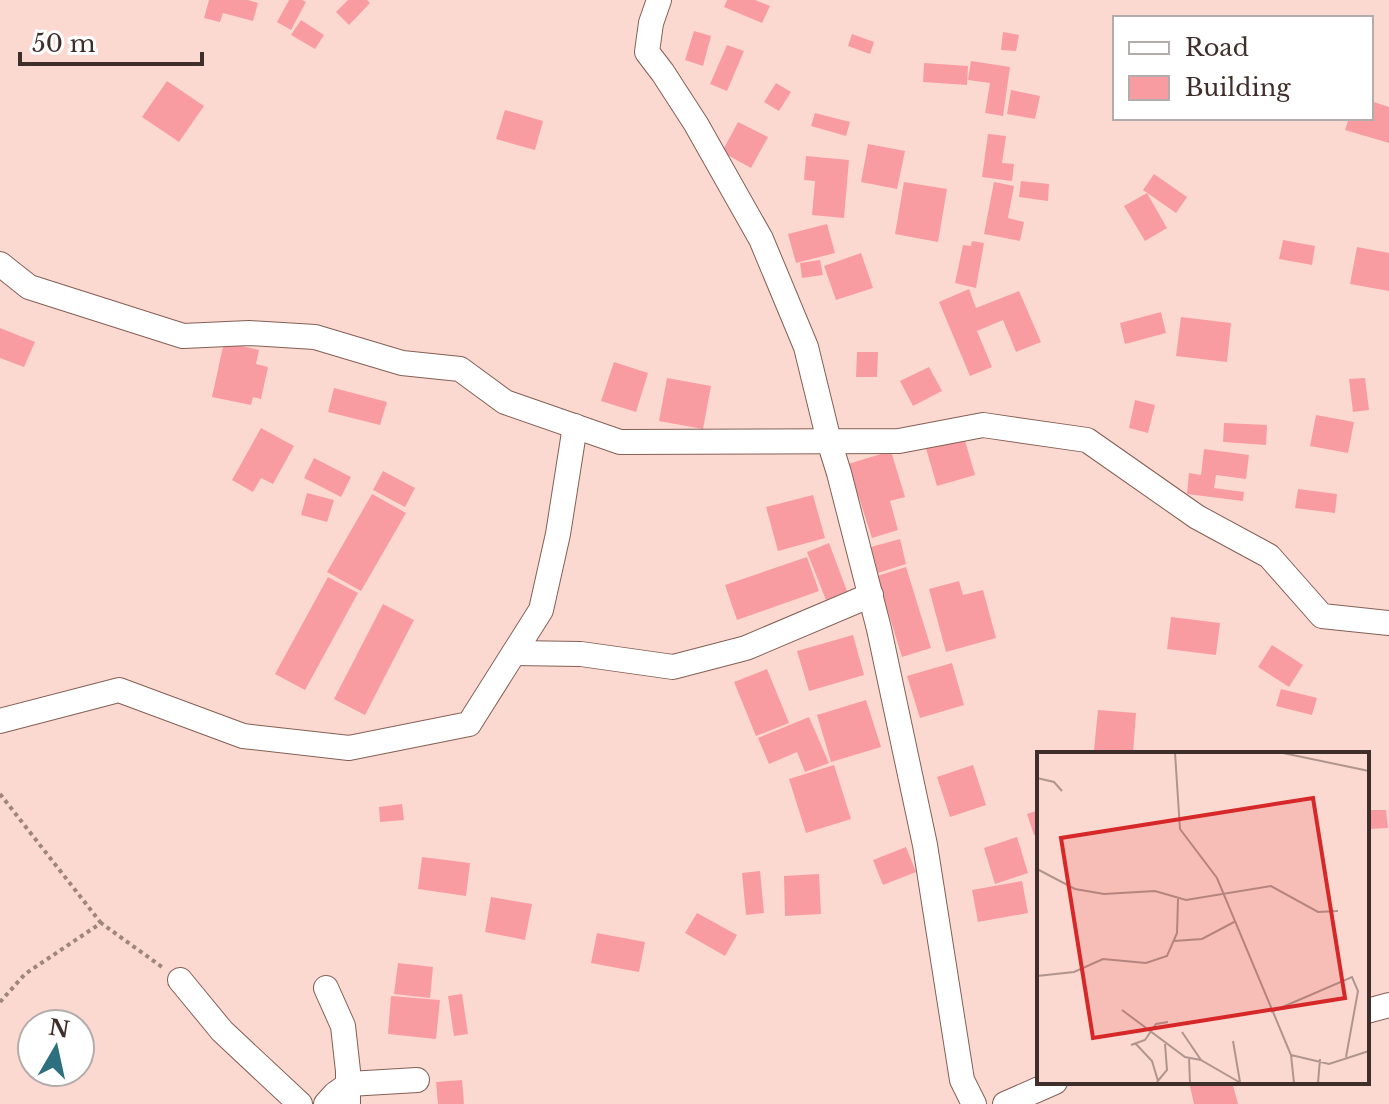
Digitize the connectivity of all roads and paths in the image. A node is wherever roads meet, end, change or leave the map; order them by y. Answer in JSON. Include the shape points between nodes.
{"nodes":[{"id":1,"x":659,"y":0,"type":"edge"},
{"id":2,"x":0,"y":264,"type":"edge"},
{"id":3,"x":575,"y":426,"type":"junction"},
{"id":4,"x":829,"y":441,"type":"junction"},
{"id":5,"x":871,"y":595,"type":"junction"},
{"id":6,"x":1389,"y":623,"type":"edge"},
{"id":7,"x":514,"y":653,"type":"junction"},
{"id":8,"x":0,"y":721,"type":"edge"},
{"id":9,"x":0,"y":794,"type":"edge"},
{"id":10,"x":101,"y":923,"type":"junction"},
{"id":11,"x":180,"y":980,"type":"joint"},
{"id":12,"x":326,"y":988,"type":"dead end"},
{"id":13,"x":0,"y":1002,"type":"edge"},
{"id":14,"x":1389,"y":1005,"type":"edge"},
{"id":15,"x":1369,"y":1010,"type":"edge"},
{"id":16,"x":417,"y":1080,"type":"dead end"},
{"id":17,"x":1050,"y":1084,"type":"edge"},
{"id":18,"x":348,"y":1094,"type":"edge"},
{"id":19,"x":300,"y":1104,"type":"edge"},
{"id":20,"x":326,"y":1104,"type":"edge"},
{"id":21,"x":974,"y":1104,"type":"edge"},
{"id":22,"x":1005,"y":1104,"type":"edge"}],
"edges":[{"from":1,"to":4,"type":"street","via":[[647,52],[696,124],[761,239],[806,347]]},
{"from":2,"to":3,"type":"street","via":[[29,287],[183,336],[315,337],[402,363],[460,369],[505,402]]},
{"from":3,"to":4,"type":"street","via":[[620,442]]},
{"from":3,"to":7,"type":"street","via":[[541,610]]},
{"from":4,"to":5,"type":"street"},
{"from":4,"to":6,"type":"street","via":[[899,441],[983,425],[1087,440],[1197,517],[1269,556],[1322,616]]},
{"from":5,"to":7,"type":"street","via":[[746,648],[673,667],[581,654]]},
{"from":5,"to":21,"type":"street","via":[[925,845],[962,1080]]},
{"from":7,"to":8,"type":"street","via":[[469,724],[349,748],[243,736],[119,690]]},
{"from":9,"to":10,"type":"path"},
{"from":10,"to":11,"type":"path"},
{"from":10,"to":13,"type":"path","via":[[25,974]]},
{"from":11,"to":19,"type":"street","via":[[222,1031]]},
{"from":12,"to":18,"type":"street","via":[[343,1026]]},
{"from":14,"to":15,"type":"street"},
{"from":16,"to":18,"type":"street"},
{"from":17,"to":22,"type":"street"},
{"from":18,"to":20,"type":"street","via":[[335,1094]]}]}
